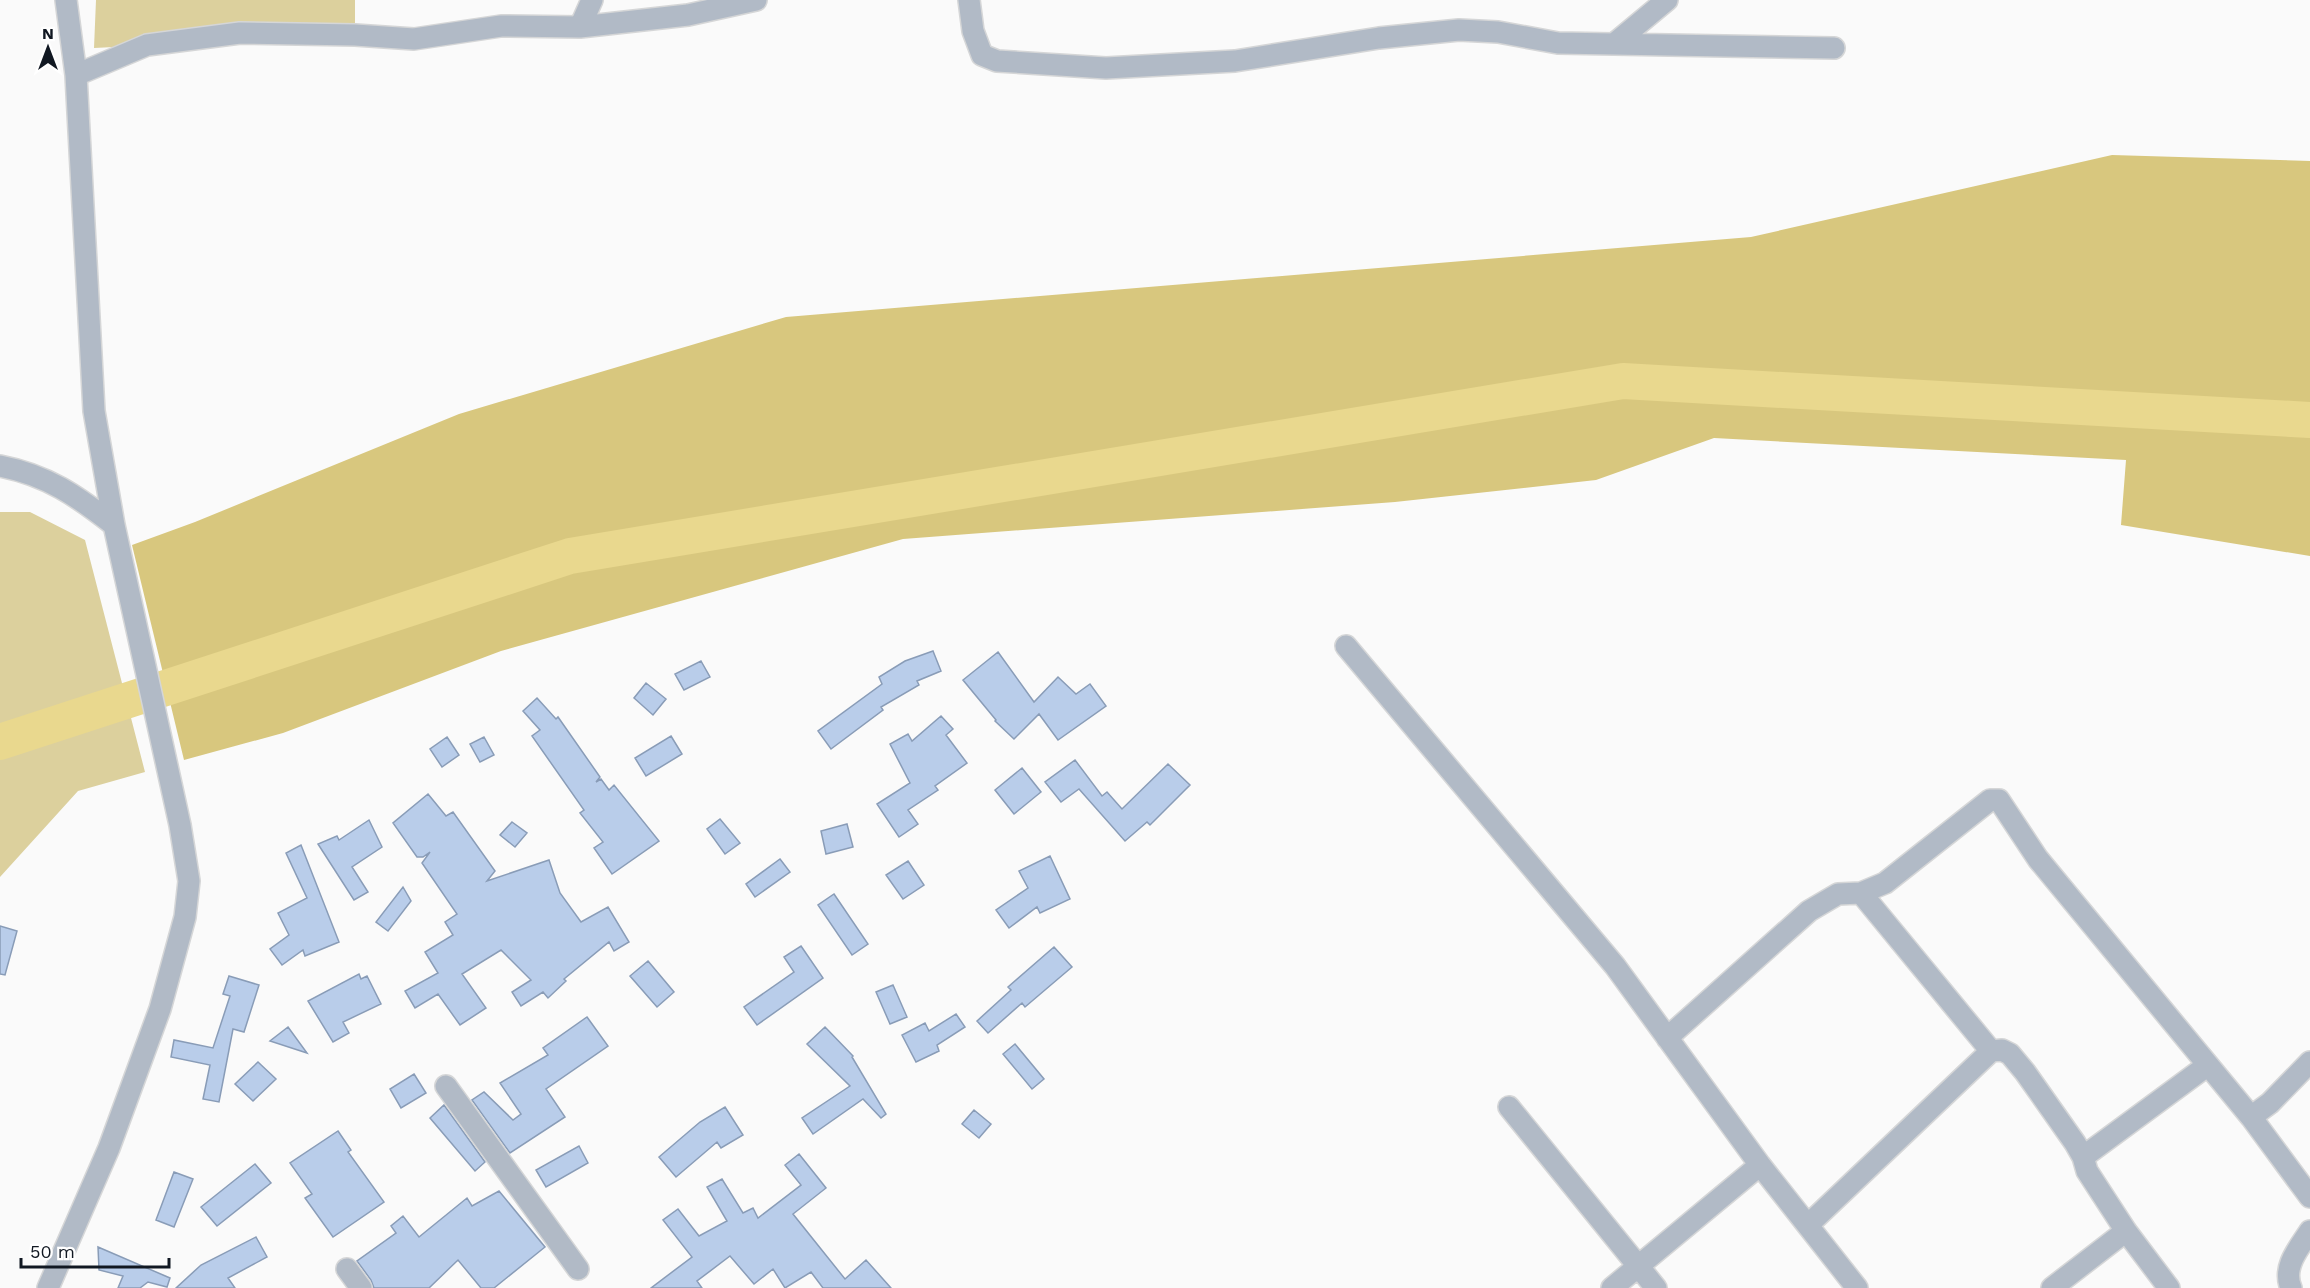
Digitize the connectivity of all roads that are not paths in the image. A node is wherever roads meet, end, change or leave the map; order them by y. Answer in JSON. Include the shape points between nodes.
{"nodes":[{"id":1,"x":66,"y":0,"type":"edge"},
{"id":2,"x":592,"y":0,"type":"edge"},
{"id":3,"x":756,"y":0,"type":"edge"},
{"id":4,"x":969,"y":0,"type":"edge"},
{"id":5,"x":1667,"y":0,"type":"edge"},
{"id":6,"x":580,"y":27,"type":"junction"},
{"id":7,"x":1614,"y":44,"type":"junction"},
{"id":8,"x":1834,"y":48,"type":"dead end"},
{"id":9,"x":76,"y":75,"type":"junction"},
{"id":10,"x":0,"y":466,"type":"edge"},
{"id":11,"x":114,"y":525,"type":"junction"},
{"id":12,"x":1346,"y":646,"type":"dead end"},
{"id":13,"x":1861,"y":893,"type":"junction"},
{"id":14,"x":1667,"y":1038,"type":"junction"},
{"id":15,"x":1990,"y":1051,"type":"junction"},
{"id":16,"x":2310,"y":1062,"type":"edge"},
{"id":17,"x":2208,"y":1065,"type":"junction"},
{"id":18,"x":446,"y":1086,"type":"dead end"},
{"id":19,"x":1509,"y":1107,"type":"dead end"},
{"id":20,"x":2251,"y":1117,"type":"junction"},
{"id":21,"x":2083,"y":1157,"type":"junction"},
{"id":22,"x":1760,"y":1165,"type":"junction"},
{"id":23,"x":2310,"y":1197,"type":"edge"},
{"id":24,"x":1808,"y":1226,"type":"junction"},
{"id":25,"x":2126,"y":1231,"type":"junction"},
{"id":26,"x":2310,"y":1231,"type":"edge"},
{"id":27,"x":1639,"y":1265,"type":"junction"},
{"id":28,"x":347,"y":1269,"type":"dead end"},
{"id":29,"x":578,"y":1269,"type":"dead end"},
{"id":30,"x":48,"y":1288,"type":"edge"},
{"id":31,"x":361,"y":1288,"type":"edge"},
{"id":32,"x":1612,"y":1288,"type":"edge"},
{"id":33,"x":1656,"y":1288,"type":"edge"},
{"id":34,"x":1857,"y":1288,"type":"edge"},
{"id":35,"x":2052,"y":1288,"type":"edge"},
{"id":36,"x":2169,"y":1288,"type":"edge"},
{"id":37,"x":2291,"y":1288,"type":"edge"}],
"edges":[{"from":1,"to":9,"type":"street"},
{"from":2,"to":6,"type":"street"},
{"from":3,"to":6,"type":"street","via":[[688,15]]},
{"from":4,"to":7,"type":"street","via":[[973,31],[982,55],[997,61],[1106,68],[1235,61],[1379,38],[1459,30],[1498,32],[1558,43]]},
{"from":5,"to":7,"type":"street"},
{"from":6,"to":9,"type":"street","via":[[501,26],[414,39],[240,33],[147,45]]},
{"from":7,"to":8,"type":"street"},
{"from":9,"to":11,"type":"street","via":[[94,411]]},
{"from":10,"to":11,"type":"street","via":[[25,471],[75,495]]},
{"from":11,"to":30,"type":"street","via":[[180,825],[189,889],[160,1009],[109,1148]]},
{"from":12,"to":14,"type":"street","via":[[1615,966]]},
{"from":13,"to":14,"type":"street","via":[[1838,894],[1809,911]]},
{"from":13,"to":15,"type":"street"},
{"from":13,"to":17,"type":"street","via":[[1885,883],[1990,800],[1999,800],[2038,859]]},
{"from":14,"to":22,"type":"street"},
{"from":15,"to":21,"type":"street","via":[[2010,1054]]},
{"from":15,"to":24,"type":"street"},
{"from":16,"to":20,"type":"street"},
{"from":17,"to":20,"type":"street"},
{"from":17,"to":21,"type":"street"},
{"from":18,"to":29,"type":"street"},
{"from":19,"to":27,"type":"street"},
{"from":20,"to":23,"type":"street"},
{"from":21,"to":25,"type":"street","via":[[2087,1171]]},
{"from":22,"to":24,"type":"street"},
{"from":22,"to":27,"type":"street"},
{"from":24,"to":34,"type":"street"},
{"from":25,"to":35,"type":"street"},
{"from":25,"to":36,"type":"street"},
{"from":26,"to":37,"type":"street","via":[[2291,1260]]},
{"from":27,"to":32,"type":"street"},
{"from":27,"to":33,"type":"street"},
{"from":28,"to":31,"type":"street"}]}
